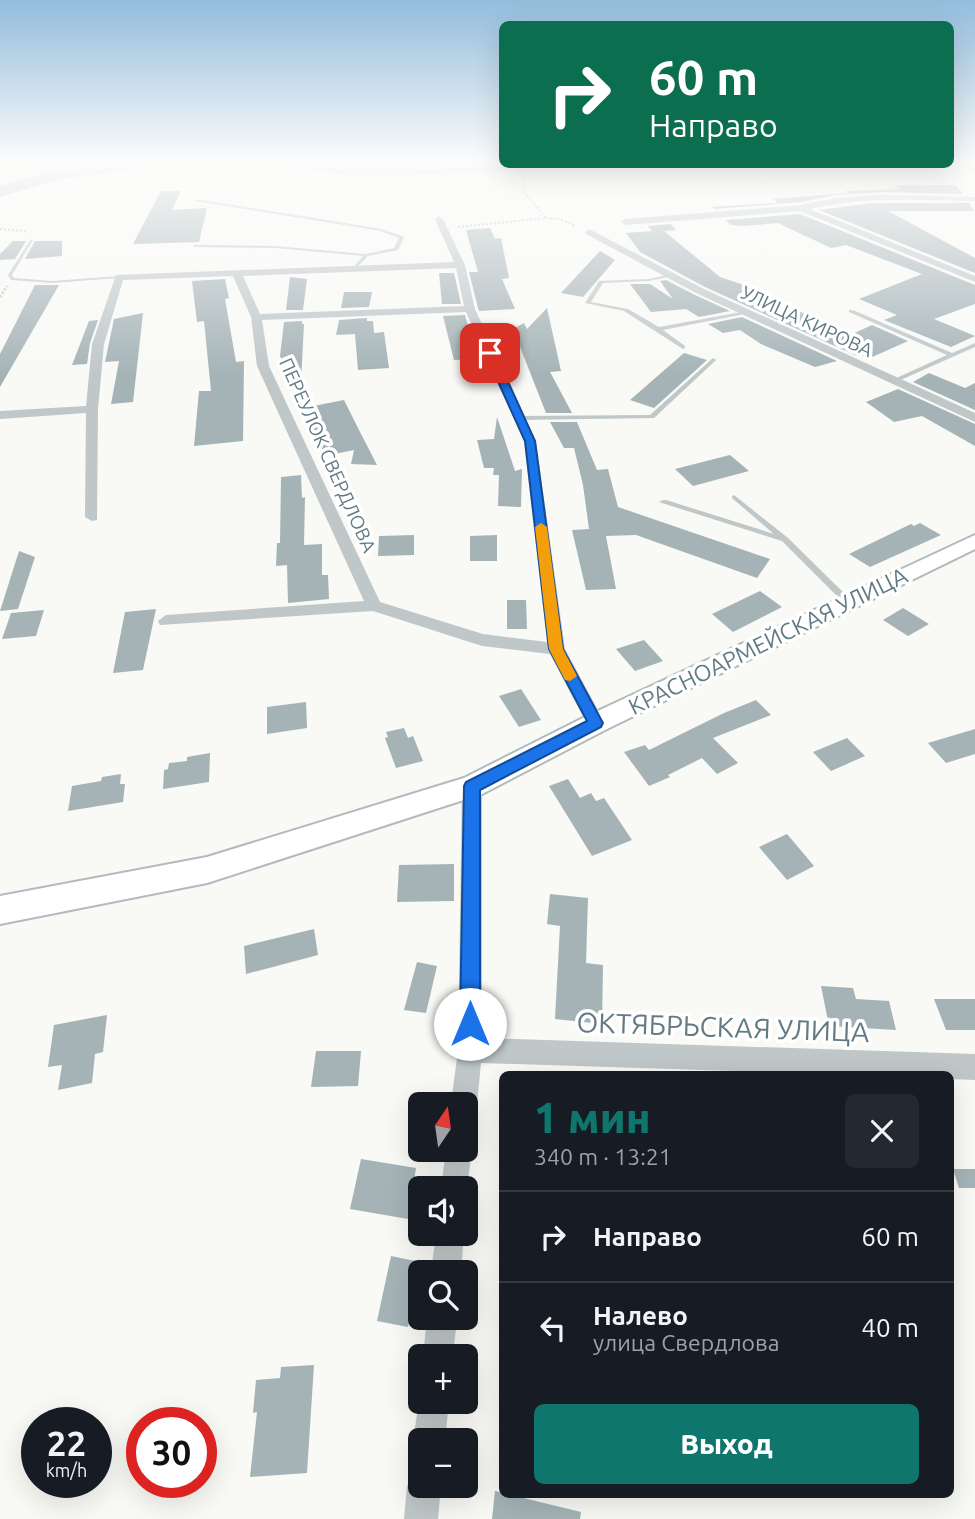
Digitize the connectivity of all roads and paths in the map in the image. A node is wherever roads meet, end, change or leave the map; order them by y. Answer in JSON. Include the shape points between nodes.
{"nodes":[{"id":1,"x":391,"y":234,"type":"edge"},
{"id":2,"x":446,"y":234,"type":"edge"},
{"id":3,"x":593,"y":234,"type":"edge"},
{"id":4,"x":864,"y":234,"type":"edge"},
{"id":5,"x":31,"y":240,"type":"dead end"},
{"id":6,"x":195,"y":246,"type":"dead end"},
{"id":7,"x":366,"y":255,"type":"junction"},
{"id":8,"x":460,"y":265,"type":"junction"},
{"id":9,"x":354,"y":269,"type":"junction"},
{"id":10,"x":237,"y":273,"type":"junction"},
{"id":11,"x":671,"y":275,"type":"junction"},
{"id":12,"x":119,"y":277,"type":"junction"},
{"id":13,"x":975,"y":279,"type":"edge"},
{"id":14,"x":470,"y":309,"type":"junction"},
{"id":15,"x":851,"y":311,"type":"dead end"},
{"id":16,"x":747,"y":313,"type":"junction"},
{"id":17,"x":256,"y":317,"type":"junction"},
{"id":18,"x":658,"y":329,"type":"junction"},
{"id":19,"x":975,"y":345,"type":"edge"},
{"id":20,"x":683,"y":347,"type":"dead end"},
{"id":21,"x":951,"y":355,"type":"junction"},
{"id":22,"x":713,"y":360,"type":"dead end"},
{"id":23,"x":894,"y":380,"type":"junction"},
{"id":24,"x":92,"y":409,"type":"junction"},
{"id":25,"x":0,"y":415,"type":"edge"},
{"id":26,"x":520,"y":418,"type":"junction"},
{"id":27,"x":975,"y":418,"type":"edge"},
{"id":28,"x":734,"y":497,"type":"dead end"},
{"id":29,"x":663,"y":502,"type":"dead end"},
{"id":30,"x":92,"y":517,"type":"dead end"},
{"id":31,"x":785,"y":540,"type":"junction"},
{"id":32,"x":975,"y":541,"type":"edge"},
{"id":33,"x":848,"y":602,"type":"junction"},
{"id":34,"x":374,"y":606,"type":"junction"},
{"id":35,"x":166,"y":621,"type":"dead end"},
{"id":36,"x":556,"y":649,"type":"junction"},
{"id":37,"x":596,"y":723,"type":"junction"},
{"id":38,"x":472,"y":786,"type":"junction"},
{"id":39,"x":0,"y":910,"type":"edge"},
{"id":40,"x":470,"y":1050,"type":"junction"},
{"id":41,"x":975,"y":1067,"type":"edge"},
{"id":42,"x":465,"y":1092,"type":"edge"},
{"id":43,"x":423,"y":1498,"type":"edge"},
{"id":44,"x":421,"y":1519,"type":"edge"}],
"edges":[{"from":1,"to":7,"type":"lane","via":[[402,237],[396,249]]},
{"from":2,"to":8,"type":"street"},
{"from":3,"to":11,"type":"street","name":"УЛИЦА КИРОВА"},
{"from":4,"to":13,"type":"street"},
{"from":5,"to":12,"type":"lane","via":[[10,275],[12,279],[52,282]]},
{"from":6,"to":7,"type":"lane"},
{"from":7,"to":9,"type":"lane"},
{"from":8,"to":9,"type":"street"},
{"from":8,"to":14,"type":"street"},
{"from":9,"to":10,"type":"street"},
{"from":10,"to":12,"type":"street"},
{"from":10,"to":17,"type":"street","name":"ПЕРЕУЛОК СВЕРДЛОВА"},
{"from":11,"to":16,"type":"street","name":"УЛИЦА КИРОВА"},
{"from":11,"to":18,"type":"lane","via":[[601,282],[588,303],[626,310]]},
{"from":12,"to":24,"type":"street","via":[[98,344]]},
{"from":14,"to":17,"type":"street"},
{"from":14,"to":26,"type":"street"},
{"from":15,"to":21,"type":"lane"},
{"from":16,"to":18,"type":"lane"},
{"from":16,"to":23,"type":"street","name":"УЛИЦА КИРОВА"},
{"from":17,"to":34,"type":"street","name":"ПЕРЕУЛОК СВЕРДЛОВА","via":[[263,366]]},
{"from":18,"to":20,"type":"lane"},
{"from":19,"to":21,"type":"lane"},
{"from":21,"to":23,"type":"lane"},
{"from":22,"to":26,"type":"lane","via":[[652,417]]},
{"from":23,"to":27,"type":"street","name":"УЛИЦА КИРОВА"},
{"from":24,"to":25,"type":"street"},
{"from":24,"to":30,"type":"street"},
{"from":26,"to":36,"type":"street","via":[[530,441]]},
{"from":28,"to":31,"type":"lane"},
{"from":29,"to":31,"type":"lane"},
{"from":31,"to":33,"type":"lane"},
{"from":32,"to":33,"type":"main road","name":"КРАСНОАРМЕЙСКАЯ УЛИЦА"},
{"from":33,"to":37,"type":"main road","name":"КРАСНОАРМЕЙСКАЯ УЛИЦА"},
{"from":34,"to":35,"type":"street"},
{"from":34,"to":36,"type":"street","via":[[482,640]]},
{"from":36,"to":37,"type":"street"},
{"from":37,"to":38,"type":"main road","name":"КРАСНОАРМЕЙСКАЯ УЛИЦА"},
{"from":38,"to":39,"type":"main road","name":"КРАСНОАРМЕЙСКАЯ УЛИЦА","via":[[207,870]]},
{"from":38,"to":40,"type":"street"},
{"from":40,"to":41,"type":"street","name":"ОКТЯБРЬСКАЯ УЛИЦА"},
{"from":40,"to":42,"type":"street"},
{"from":43,"to":44,"type":"street"}]}
